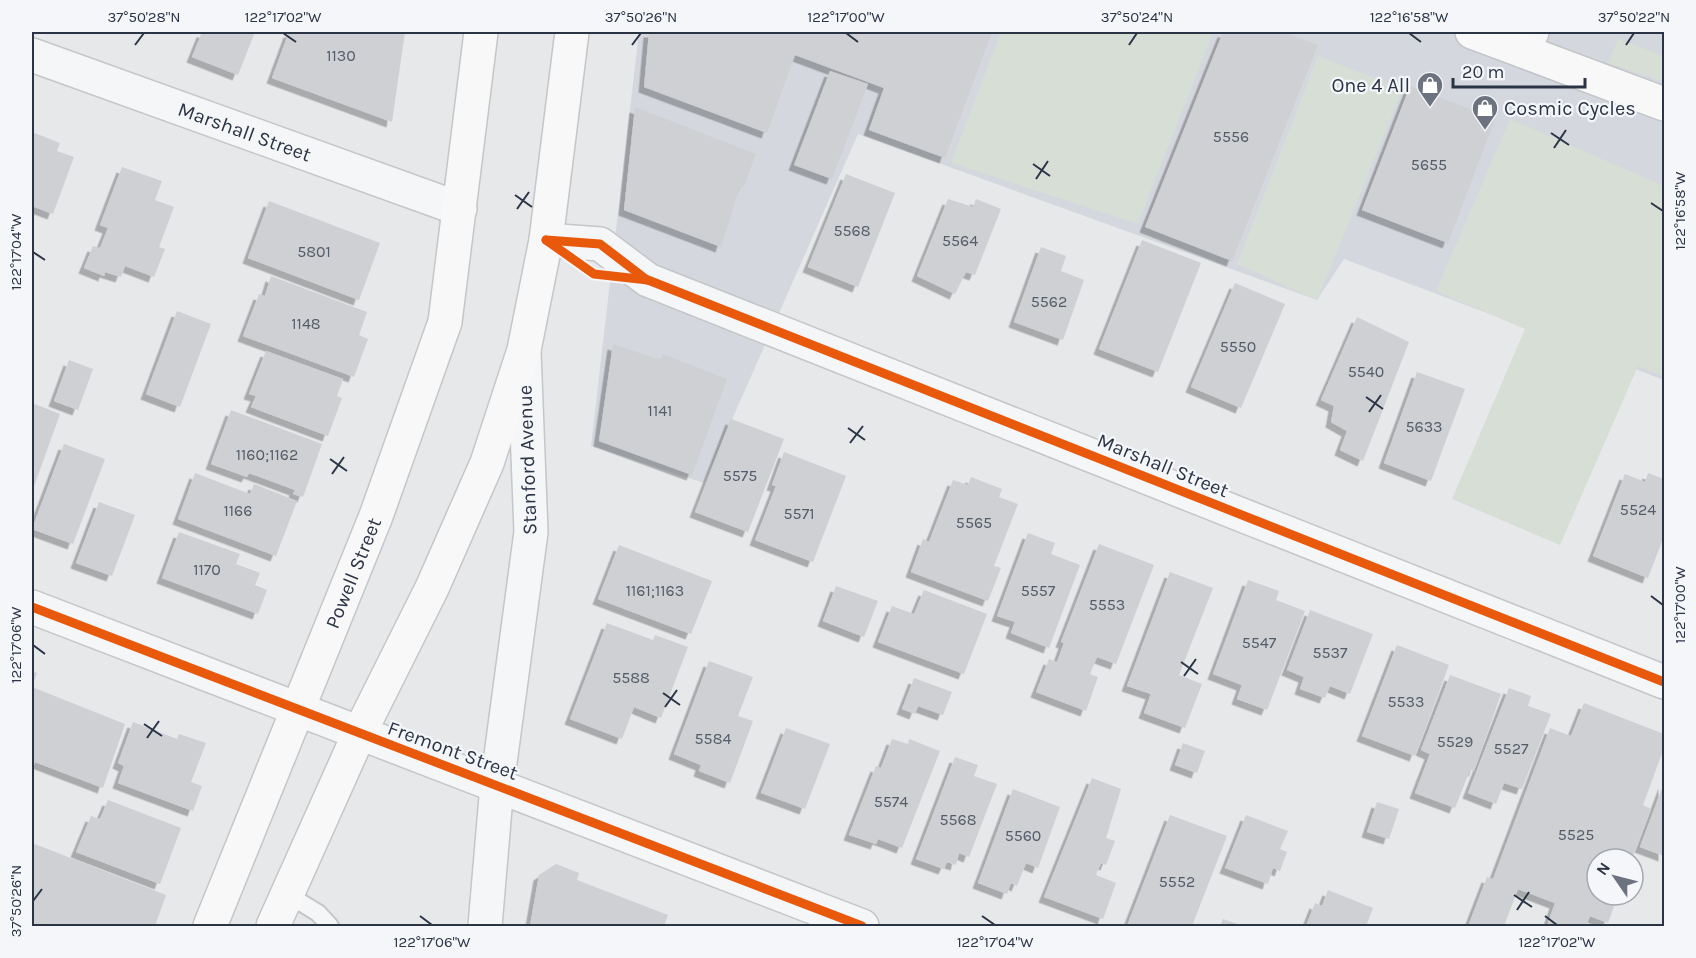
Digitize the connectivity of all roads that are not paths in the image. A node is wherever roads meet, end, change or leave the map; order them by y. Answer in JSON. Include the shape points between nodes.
{"nodes":[{"id":1,"x":481,"y":32,"type":"edge"},
{"id":2,"x":572,"y":32,"type":"edge"},
{"id":3,"x":1472,"y":32,"type":"edge"},
{"id":4,"x":1527,"y":41,"type":"edge"},
{"id":5,"x":32,"y":55,"type":"edge"},
{"id":6,"x":1665,"y":104,"type":"edge"},
{"id":7,"x":460,"y":209,"type":"junction"},
{"id":8,"x":546,"y":240,"type":"junction"},
{"id":9,"x":524,"y":350,"type":"junction"},
{"id":10,"x":32,"y":607,"type":"edge"},
{"id":11,"x":1665,"y":682,"type":"edge"},
{"id":12,"x":298,"y":708,"type":"junction"},
{"id":13,"x":359,"y":734,"type":"junction"},
{"id":14,"x":496,"y":785,"type":"junction"},
{"id":15,"x":287,"y":894,"type":"junction"},
{"id":16,"x":210,"y":927,"type":"edge"},
{"id":17,"x":273,"y":927,"type":"edge"},
{"id":18,"x":330,"y":927,"type":"edge"},
{"id":19,"x":485,"y":927,"type":"edge"},
{"id":20,"x":862,"y":927,"type":"edge"}],
"edges":[{"from":1,"to":7,"type":"main road"},
{"from":2,"to":8,"type":"main road","name":"Stanford Avenue"},
{"from":3,"to":4,"type":"main road"},
{"from":4,"to":6,"type":"main road"},
{"from":5,"to":7,"type":"street","name":"Marshall Street"},
{"from":7,"to":12,"type":"main road","name":"Powell Street","via":[[445,322],[376,516]]},
{"from":8,"to":9,"type":"main road","name":"Stanford Avenue"},
{"from":8,"to":11,"type":"street","name":"Marshall Street","via":[[600,244],[648,280]]},
{"from":9,"to":13,"type":"main road","via":[[487,463],[432,588]]},
{"from":9,"to":14,"type":"street","name":"Stanford Avenue","via":[[531,532]]},
{"from":10,"to":12,"type":"street","name":"Fremont Street"},
{"from":12,"to":13,"type":"street","name":"Fremont Street"},
{"from":12,"to":16,"type":"main road","name":"Powell Street"},
{"from":13,"to":14,"type":"street","name":"Fremont Street"},
{"from":13,"to":15,"type":"main road"},
{"from":14,"to":19,"type":"street","name":"Stanford Avenue"},
{"from":14,"to":20,"type":"street","name":"Fremont Street"},
{"from":15,"to":17,"type":"main road"},
{"from":15,"to":18,"type":"lane","via":[[318,913]]}]}
